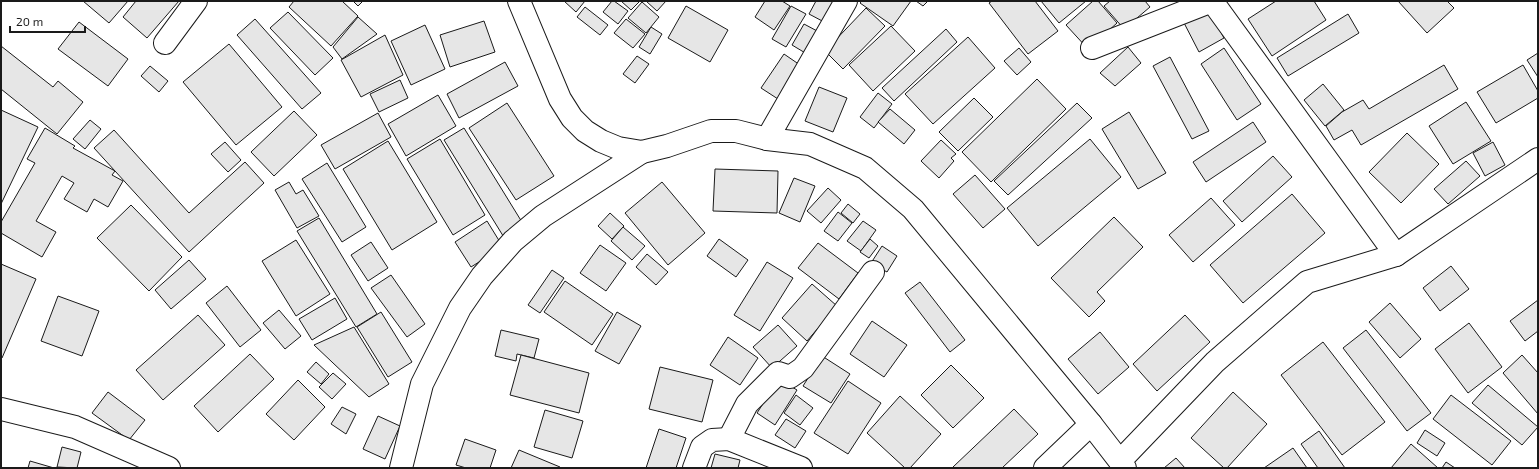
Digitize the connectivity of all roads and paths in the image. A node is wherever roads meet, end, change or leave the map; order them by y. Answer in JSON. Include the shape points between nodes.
{"nodes":[{"id":1,"x":196,"y":1,"type":"edge"},
{"id":2,"x":519,"y":1,"type":"edge"},
{"id":3,"x":846,"y":1,"type":"edge"},
{"id":4,"x":165,"y":43,"type":"dead end"},
{"id":5,"x":1092,"y":48,"type":"dead end"},
{"id":6,"x":768,"y":139,"type":"junction"},
{"id":7,"x":642,"y":152,"type":"junction"},
{"id":8,"x":1538,"y":159,"type":"edge"},
{"id":9,"x":1396,"y":255,"type":"junction"},
{"id":10,"x":873,"y":272,"type":"dead end"},
{"id":11,"x":1,"y":409,"type":"edge"},
{"id":12,"x":1091,"y":424,"type":"junction"},
{"id":13,"x":729,"y":439,"type":"junction"},
{"id":14,"x":1123,"y":464,"type":"edge"},
{"id":15,"x":169,"y":468,"type":"edge"},
{"id":16,"x":401,"y":468,"type":"edge"},
{"id":17,"x":694,"y":468,"type":"edge"},
{"id":18,"x":801,"y":468,"type":"edge"},
{"id":19,"x":1045,"y":468,"type":"edge"}],
"edges":[{"from":1,"to":4,"type":"street"},
{"from":2,"to":7,"type":"street","via":[[560,99],[572,118],[585,132],[602,141],[618,148]]},
{"from":3,"to":6,"type":"street"},
{"from":5,"to":9,"type":"street","via":[[1212,1]]},
{"from":6,"to":7,"type":"street","via":[[736,131],[711,131]]},
{"from":6,"to":12,"type":"street","via":[[810,144],[865,168],[913,209]]},
{"from":7,"to":16,"type":"street","via":[[543,216],[513,241],[482,276],[460,308],[422,384]]},
{"from":8,"to":9,"type":"street"},
{"from":9,"to":14,"type":"street","via":[[1307,282],[1215,362]]},
{"from":10,"to":13,"type":"street","via":[[803,368],[790,377],[778,373],[747,404]]},
{"from":11,"to":15,"type":"street","via":[[75,427]]},
{"from":12,"to":14,"type":"street"},
{"from":12,"to":19,"type":"street"},
{"from":13,"to":17,"type":"street","via":[[712,440],[702,447]]},
{"from":13,"to":18,"type":"street"}]}
